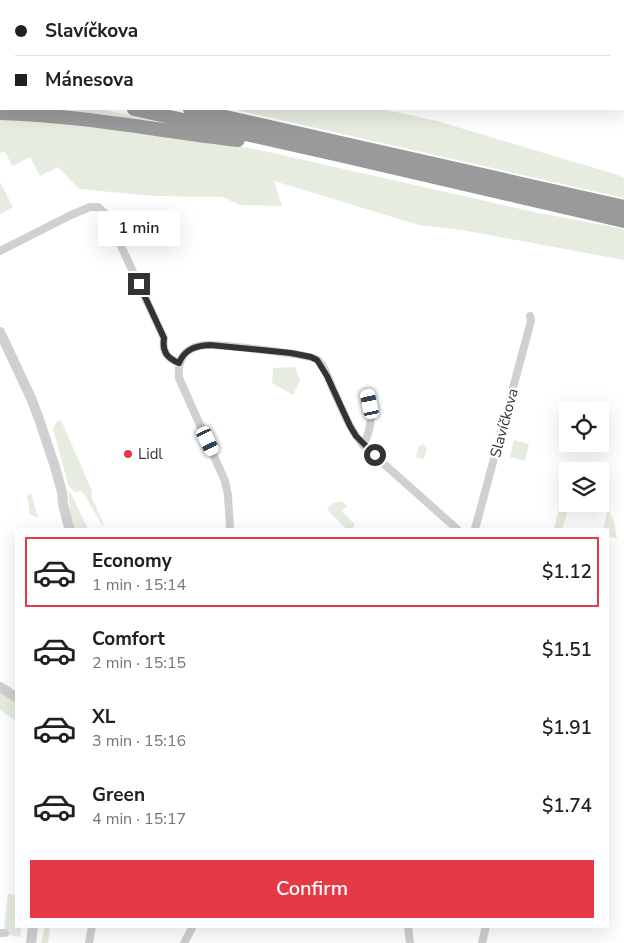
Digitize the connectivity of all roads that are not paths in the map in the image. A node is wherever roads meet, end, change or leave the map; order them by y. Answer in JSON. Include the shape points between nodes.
{"nodes":[{"id":1,"x":138,"y":110,"type":"edge"},
{"id":2,"x":194,"y":110,"type":"edge"},
{"id":3,"x":0,"y":113,"type":"edge"},
{"id":4,"x":300,"y":147,"type":"junction"},
{"id":5,"x":624,"y":207,"type":"edge"},
{"id":6,"x":624,"y":221,"type":"edge"},
{"id":7,"x":0,"y":251,"type":"edge"},
{"id":8,"x":530,"y":316,"type":"dead end"},
{"id":9,"x":0,"y":332,"type":"edge"},
{"id":10,"x":179,"y":363,"type":"junction"},
{"id":11,"x":367,"y":394,"type":"dead end"},
{"id":12,"x":363,"y":444,"type":"junction"},
{"id":13,"x":70,"y":528,"type":"edge"},
{"id":14,"x":230,"y":528,"type":"edge"},
{"id":15,"x":457,"y":528,"type":"edge"},
{"id":16,"x":476,"y":528,"type":"edge"},
{"id":17,"x":0,"y":687,"type":"edge"},
{"id":18,"x":15,"y":696,"type":"edge"},
{"id":19,"x":34,"y":928,"type":"edge"},
{"id":20,"x":92,"y":928,"type":"edge"},
{"id":21,"x":192,"y":928,"type":"edge"},
{"id":22,"x":408,"y":928,"type":"edge"},
{"id":23,"x":486,"y":928,"type":"edge"},
{"id":24,"x":31,"y":943,"type":"edge"},
{"id":25,"x":89,"y":943,"type":"edge"},
{"id":26,"x":184,"y":943,"type":"edge"},
{"id":27,"x":410,"y":943,"type":"edge"},
{"id":28,"x":482,"y":943,"type":"edge"}],
"edges":[{"from":1,"to":4,"type":"highway"},
{"from":2,"to":5,"type":"highway"},
{"from":3,"to":4,"type":"highway","via":[[121,124]]},
{"from":4,"to":6,"type":"highway"},
{"from":7,"to":10,"type":"street","via":[[93,206],[103,210],[164,338],[167,356]]},
{"from":8,"to":16,"type":"street","name":"Slavíčkova"},
{"from":9,"to":13,"type":"street","via":[[39,419]]},
{"from":10,"to":12,"type":"street","via":[[186,352],[201,346],[311,357],[317,360],[327,376],[350,426]]},
{"from":10,"to":14,"type":"street","via":[[178,378],[225,481]]},
{"from":11,"to":12,"type":"street","via":[[371,425]]},
{"from":12,"to":15,"type":"street"},
{"from":17,"to":18,"type":"street"},
{"from":19,"to":24,"type":"street"},
{"from":20,"to":25,"type":"street"},
{"from":21,"to":26,"type":"street"},
{"from":22,"to":27,"type":"street"},
{"from":23,"to":28,"type":"street"}]}
